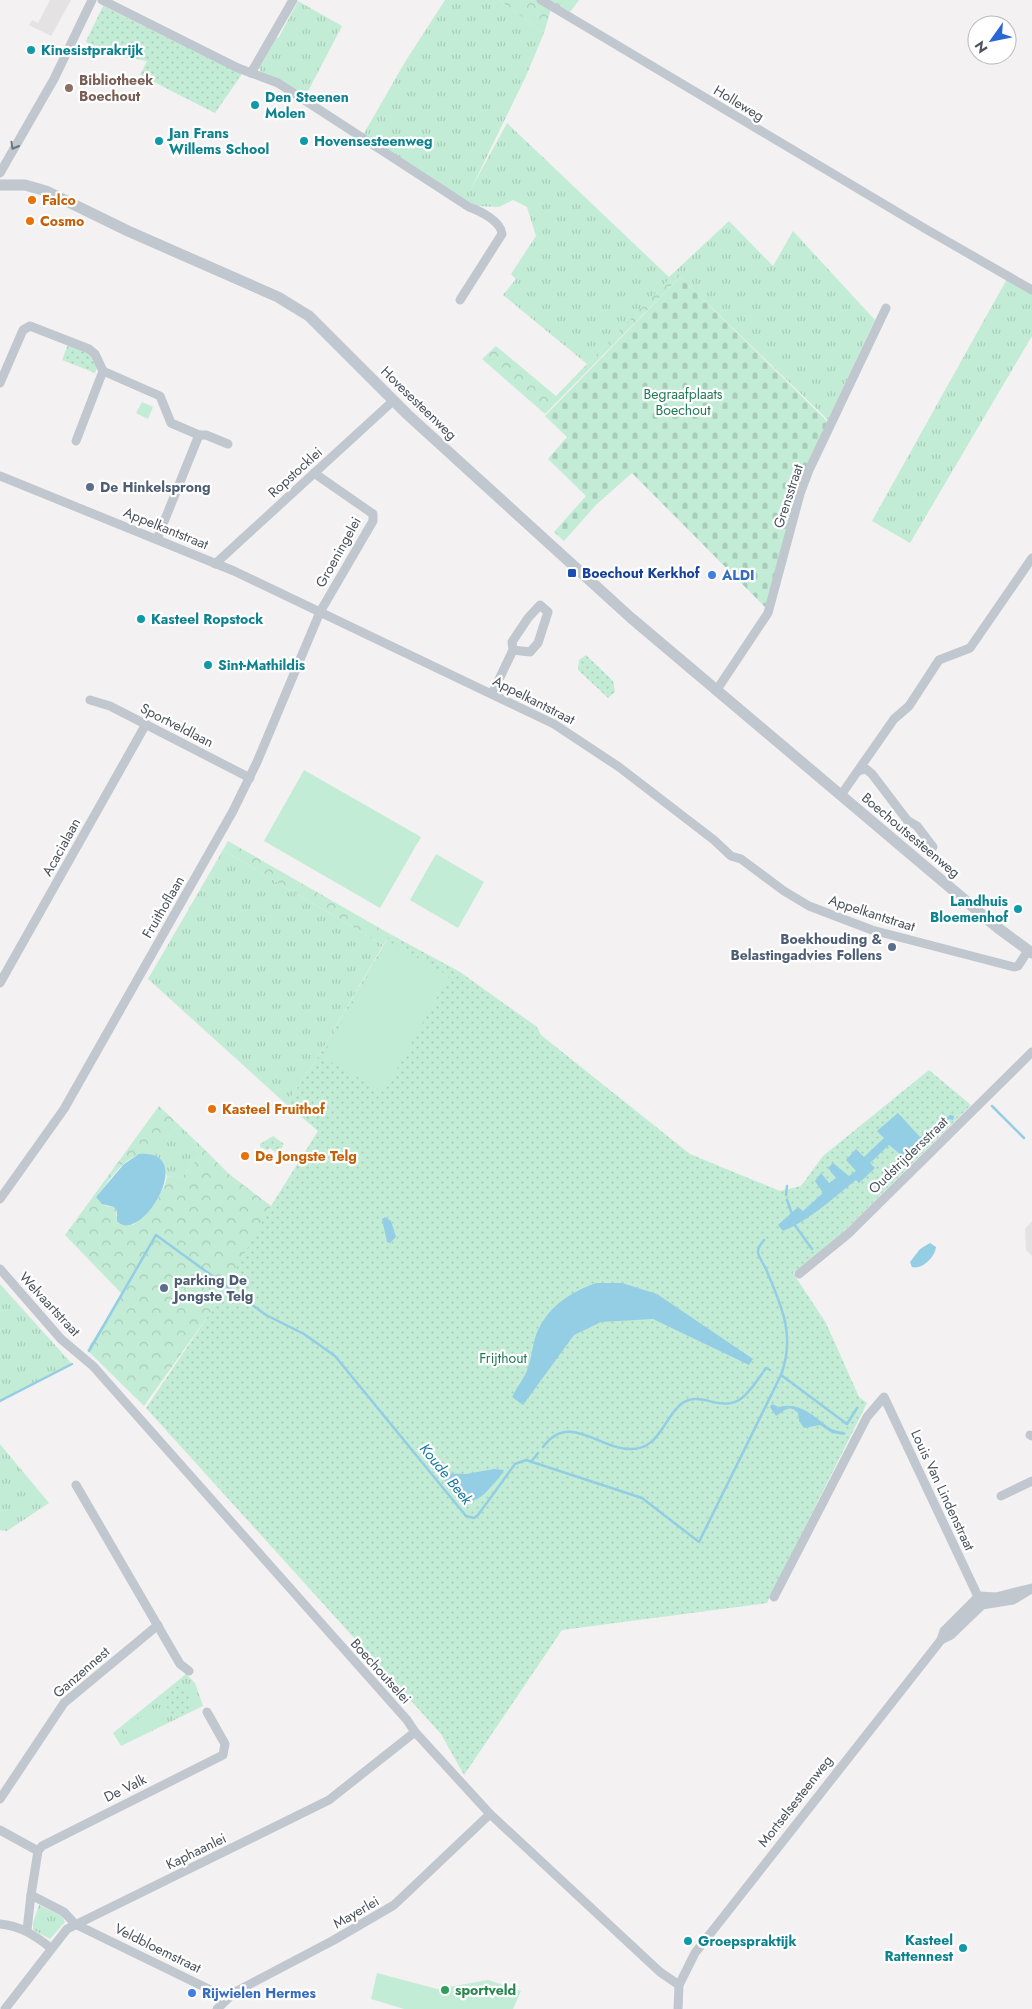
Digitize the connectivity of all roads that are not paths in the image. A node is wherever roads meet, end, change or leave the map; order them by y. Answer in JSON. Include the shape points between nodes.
{"nodes":[{"id":1,"x":92,"y":0,"type":"edge"},
{"id":2,"x":102,"y":0,"type":"edge"},
{"id":3,"x":293,"y":0,"type":"edge"},
{"id":4,"x":541,"y":0,"type":"edge"},
{"id":5,"x":251,"y":73,"type":"junction"},
{"id":6,"x":0,"y":173,"type":"edge"},
{"id":7,"x":0,"y":185,"type":"edge"},
{"id":8,"x":1032,"y":290,"type":"edge"},
{"id":9,"x":460,"y":300,"type":"dead end"},
{"id":10,"x":886,"y":308,"type":"dead end"},
{"id":11,"x":103,"y":371,"type":"junction"},
{"id":12,"x":0,"y":383,"type":"edge"},
{"id":13,"x":394,"y":400,"type":"junction"},
{"id":14,"x":199,"y":435,"type":"junction"},
{"id":15,"x":76,"y":441,"type":"dead end"},
{"id":16,"x":228,"y":444,"type":"dead end"},
{"id":17,"x":314,"y":473,"type":"junction"},
{"id":18,"x":0,"y":476,"type":"edge"},
{"id":19,"x":157,"y":539,"type":"junction"},
{"id":20,"x":1032,"y":558,"type":"edge"},
{"id":21,"x":215,"y":564,"type":"junction"},
{"id":22,"x":320,"y":612,"type":"junction"},
{"id":23,"x":512,"y":650,"type":"junction"},
{"id":24,"x":716,"y":691,"type":"junction"},
{"id":25,"x":492,"y":694,"type":"junction"},
{"id":26,"x":90,"y":700,"type":"dead end"},
{"id":27,"x":736,"y":706,"type":"joint"},
{"id":28,"x":146,"y":724,"type":"junction"},
{"id":29,"x":858,"y":771,"type":"junction"},
{"id":30,"x":250,"y":778,"type":"junction"},
{"id":31,"x":841,"y":795,"type":"junction"},
{"id":32,"x":933,"y":847,"type":"dead end"},
{"id":33,"x":1030,"y":952,"type":"edge"},
{"id":34,"x":0,"y":982,"type":"edge"},
{"id":35,"x":1032,"y":1052,"type":"edge"},
{"id":36,"x":0,"y":1199,"type":"edge"},
{"id":37,"x":0,"y":1269,"type":"edge"},
{"id":38,"x":799,"y":1274,"type":"dead end"},
{"id":39,"x":82,"y":1356,"type":"joint"},
{"id":40,"x":1032,"y":1481,"type":"edge"},
{"id":41,"x":76,"y":1485,"type":"dead end"},
{"id":42,"x":1001,"y":1496,"type":"dead end"},
{"id":43,"x":1032,"y":1588,"type":"edge"},
{"id":44,"x":774,"y":1597,"type":"dead end"},
{"id":45,"x":980,"y":1600,"type":"junction"},
{"id":46,"x":158,"y":1625,"type":"junction"},
{"id":47,"x":189,"y":1671,"type":"dead end"},
{"id":48,"x":207,"y":1712,"type":"dead end"},
{"id":49,"x":415,"y":1732,"type":"junction"},
{"id":50,"x":0,"y":1799,"type":"edge"},
{"id":51,"x":490,"y":1814,"type":"junction"},
{"id":52,"x":0,"y":1830,"type":"edge"},
{"id":53,"x":38,"y":1851,"type":"junction"},
{"id":54,"x":31,"y":1896,"type":"junction"},
{"id":55,"x":0,"y":1924,"type":"edge"},
{"id":56,"x":75,"y":1924,"type":"junction"},
{"id":57,"x":26,"y":1930,"type":"junction"},
{"id":58,"x":51,"y":1948,"type":"junction"},
{"id":59,"x":679,"y":1985,"type":"junction"},
{"id":60,"x":227,"y":1998,"type":"junction"},
{"id":61,"x":5,"y":2009,"type":"edge"},
{"id":62,"x":217,"y":2009,"type":"edge"},
{"id":63,"x":678,"y":2009,"type":"edge"}],
"edges":[{"from":1,"to":6,"type":"street","one_way":true,"via":[[65,58]]},
{"from":2,"to":5,"type":"street"},
{"from":3,"to":5,"type":"street"},
{"from":4,"to":8,"type":"street","name":"Holleweg"},
{"from":5,"to":9,"type":"street","via":[[278,83],[462,203],[480,211],[502,230]]},
{"from":7,"to":13,"type":"street","name":"Hovesesteenweg","via":[[38,188],[294,306],[325,331]]},
{"from":10,"to":24,"type":"street","name":"Grensstraat","via":[[809,470],[768,613]]},
{"from":11,"to":12,"type":"street","via":[[89,349],[30,326],[23,330]]},
{"from":11,"to":14,"type":"street","via":[[160,396],[171,423]]},
{"from":11,"to":15,"type":"street"},
{"from":13,"to":17,"type":"street","name":"Ropstocklei"},
{"from":13,"to":24,"type":"street","name":"Hovesesteenweg","via":[[630,617]]},
{"from":14,"to":16,"type":"street"},
{"from":14,"to":19,"type":"street"},
{"from":17,"to":21,"type":"street","name":"Ropstocklei"},
{"from":17,"to":22,"type":"street","name":"Groeningelei","via":[[373,514],[373,521]]},
{"from":18,"to":19,"type":"street","name":"Appelkantstraat"},
{"from":19,"to":21,"type":"street","name":"Appelkantstraat"},
{"from":20,"to":29,"type":"street","name":"Boechoutsesteenweg","via":[[970,648],[940,660],[910,706],[894,719]]},
{"from":21,"to":22,"type":"street","name":"Appelkantstraat"},
{"from":22,"to":25,"type":"street","name":"Appelkantstraat"},
{"from":22,"to":30,"type":"street","name":"Fruithoflaan"},
{"from":23,"to":23,"type":"street","via":[[530,652],[538,643],[548,612],[540,605],[512,642]]},
{"from":23,"to":25,"type":"street"},
{"from":24,"to":27,"type":"street","name":"Hovesesteenweg"},
{"from":25,"to":33,"type":"street","name":"Appelkantstraat","via":[[554,724],[604,756],[731,856],[741,859],[808,906],[872,930],[1014,967]]},
{"from":26,"to":28,"type":"street","name":"Sportveldlaan"},
{"from":27,"to":31,"type":"street","name":"Boechoutsesteenweg"},
{"from":28,"to":30,"type":"street","name":"Sportveldlaan"},
{"from":28,"to":34,"type":"street","name":"Acacialaan"},
{"from":29,"to":31,"type":"street","name":"Boechoutsesteenweg"},
{"from":29,"to":32,"type":"street","name":"Boechoutsesteenweg","via":[[866,770],[872,774],[907,820],[918,826]]},
{"from":30,"to":36,"type":"street","name":"Fruithoflaan","via":[[64,1109]]},
{"from":31,"to":33,"type":"street","name":"Boechoutsesteenweg"},
{"from":35,"to":38,"type":"street","name":"Oudstrijdersstraat","via":[[848,1234]]},
{"from":37,"to":39,"type":"street","name":"Welvaartstraat","via":[[61,1339]]},
{"from":39,"to":49,"type":"street","name":"Boechoutselei","via":[[159,1439]]},
{"from":40,"to":42,"type":"street"},
{"from":41,"to":46,"type":"street"},
{"from":43,"to":45,"type":"street","via":[[996,1600]]},
{"from":44,"to":45,"type":"street","name":"Louis Van Lindenstraat","via":[[866,1417],[884,1397]]},
{"from":45,"to":59,"type":"street","name":"Mortselsesteenweg","via":[[950,1635],[941,1640],[695,1952]]},
{"from":46,"to":47,"type":"street","via":[[180,1664]]},
{"from":46,"to":50,"type":"street","name":"Ganzennest","via":[[64,1703]]},
{"from":48,"to":53,"type":"street","name":"De Valk","via":[[225,1744],[223,1755],[48,1842]]},
{"from":49,"to":51,"type":"street","name":"Boechoutselei"},
{"from":49,"to":56,"type":"street","name":"Kaphaanlei","via":[[329,1800]]},
{"from":51,"to":59,"type":"street","name":"Boechoutselei","via":[[660,1972]]},
{"from":51,"to":60,"type":"street","name":"Mayerlei","via":[[394,1905]]},
{"from":52,"to":53,"type":"street"},
{"from":53,"to":54,"type":"street"},
{"from":54,"to":56,"type":"street","via":[[64,1912]]},
{"from":54,"to":57,"type":"street"},
{"from":55,"to":57,"type":"street"},
{"from":56,"to":58,"type":"street","name":"Kaphaanlei"},
{"from":56,"to":60,"type":"street","name":"Veldbloemstraat"},
{"from":57,"to":58,"type":"street"},
{"from":58,"to":61,"type":"street","name":"Kaphaanlei"},
{"from":59,"to":63,"type":"street"},
{"from":60,"to":62,"type":"street","name":"Mayerlei"}]}
